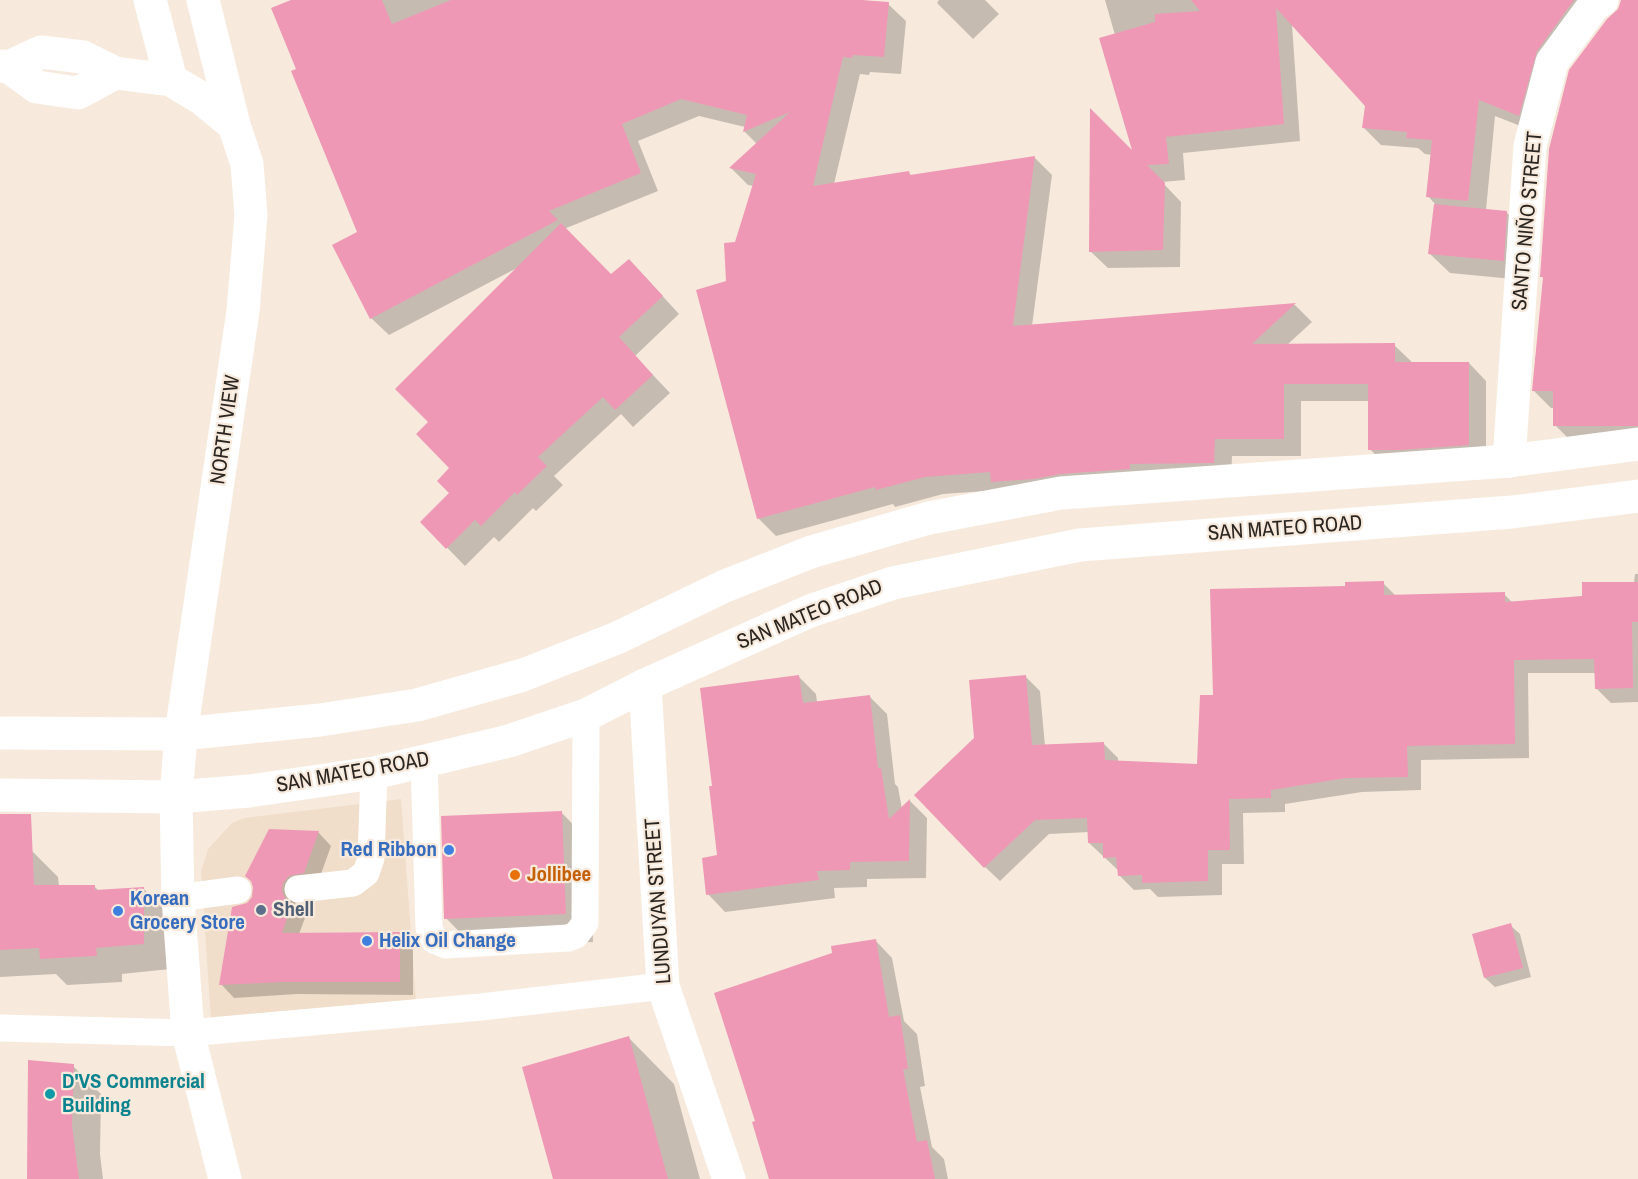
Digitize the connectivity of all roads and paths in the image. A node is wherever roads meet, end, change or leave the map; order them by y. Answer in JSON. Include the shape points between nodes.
{"nodes":[{"id":1,"x":150,"y":0,"type":"edge"},
{"id":2,"x":203,"y":0,"type":"edge"},
{"id":3,"x":1602,"y":0,"type":"edge"},
{"id":4,"x":5,"y":67,"type":"edge"},
{"id":5,"x":171,"y":80,"type":"junction"},
{"id":6,"x":234,"y":125,"type":"junction"},
{"id":7,"x":1638,"y":444,"type":"edge"},
{"id":8,"x":1509,"y":461,"type":"junction"},
{"id":9,"x":1638,"y":496,"type":"edge"},
{"id":10,"x":645,"y":686,"type":"junction"},
{"id":11,"x":586,"y":715,"type":"junction"},
{"id":12,"x":0,"y":733,"type":"edge"},
{"id":13,"x":181,"y":734,"type":"junction"},
{"id":14,"x":424,"y":761,"type":"junction"},
{"id":15,"x":374,"y":773,"type":"junction"},
{"id":16,"x":0,"y":795,"type":"edge"},
{"id":17,"x":176,"y":797,"type":"junction"},
{"id":18,"x":298,"y":889,"type":"dead end"},
{"id":19,"x":238,"y":890,"type":"dead end"},
{"id":20,"x":178,"y":898,"type":"junction"},
{"id":21,"x":663,"y":986,"type":"junction"},
{"id":22,"x":0,"y":1028,"type":"edge"},
{"id":23,"x":188,"y":1033,"type":"junction"},
{"id":24,"x":225,"y":1179,"type":"edge"},
{"id":25,"x":729,"y":1179,"type":"edge"}],
"edges":[{"from":1,"to":5,"type":"main road"},
{"from":2,"to":6,"type":"main road","name":"NORTH VIEW"},
{"from":3,"to":8,"type":"main road","name":"SANTO NIÑO STREET","via":[[1594,5],[1552,62],[1530,146]]},
{"from":4,"to":5,"type":"main road","via":[[37,87],[78,93],[116,73]]},
{"from":5,"to":6,"type":"main road"},
{"from":6,"to":13,"type":"main road","name":"NORTH VIEW","via":[[247,164],[251,215],[248,268]]},
{"from":7,"to":8,"type":"main road"},
{"from":8,"to":13,"type":"main road","via":[[1061,493],[929,519],[811,552],[524,675],[417,705],[320,720]]},
{"from":9,"to":10,"type":"main road","name":"SAN MATEO ROAD","via":[[1512,512],[1080,545],[893,583],[810,610]]},
{"from":10,"to":11,"type":"main road","name":"SAN MATEO ROAD"},
{"from":10,"to":21,"type":"main road","name":"LUNDUYAN STREET"},
{"from":11,"to":14,"type":"main road","name":"SAN MATEO ROAD","via":[[509,741]]},
{"from":11,"to":14,"type":"lane","via":[[585,923],[576,935],[568,938],[446,945],[434,940],[429,928]]},
{"from":12,"to":13,"type":"main road"},
{"from":13,"to":17,"type":"main road","name":"NORTH VIEW"},
{"from":14,"to":15,"type":"main road","name":"SAN MATEO ROAD"},
{"from":15,"to":17,"type":"main road","name":"SAN MATEO ROAD"},
{"from":15,"to":18,"type":"lane","via":[[371,858],[366,873],[353,883]]},
{"from":16,"to":17,"type":"main road","name":"SAN MATEO ROAD"},
{"from":17,"to":20,"type":"main road","name":"NORTH VIEW"},
{"from":19,"to":20,"type":"lane"},
{"from":20,"to":23,"type":"main road","name":"NORTH VIEW"},
{"from":21,"to":23,"type":"lane"},
{"from":21,"to":25,"type":"main road","name":"LUNDUYAN STREET"},
{"from":22,"to":23,"type":"lane"},
{"from":23,"to":24,"type":"main road","name":"NORTH VIEW"}]}
